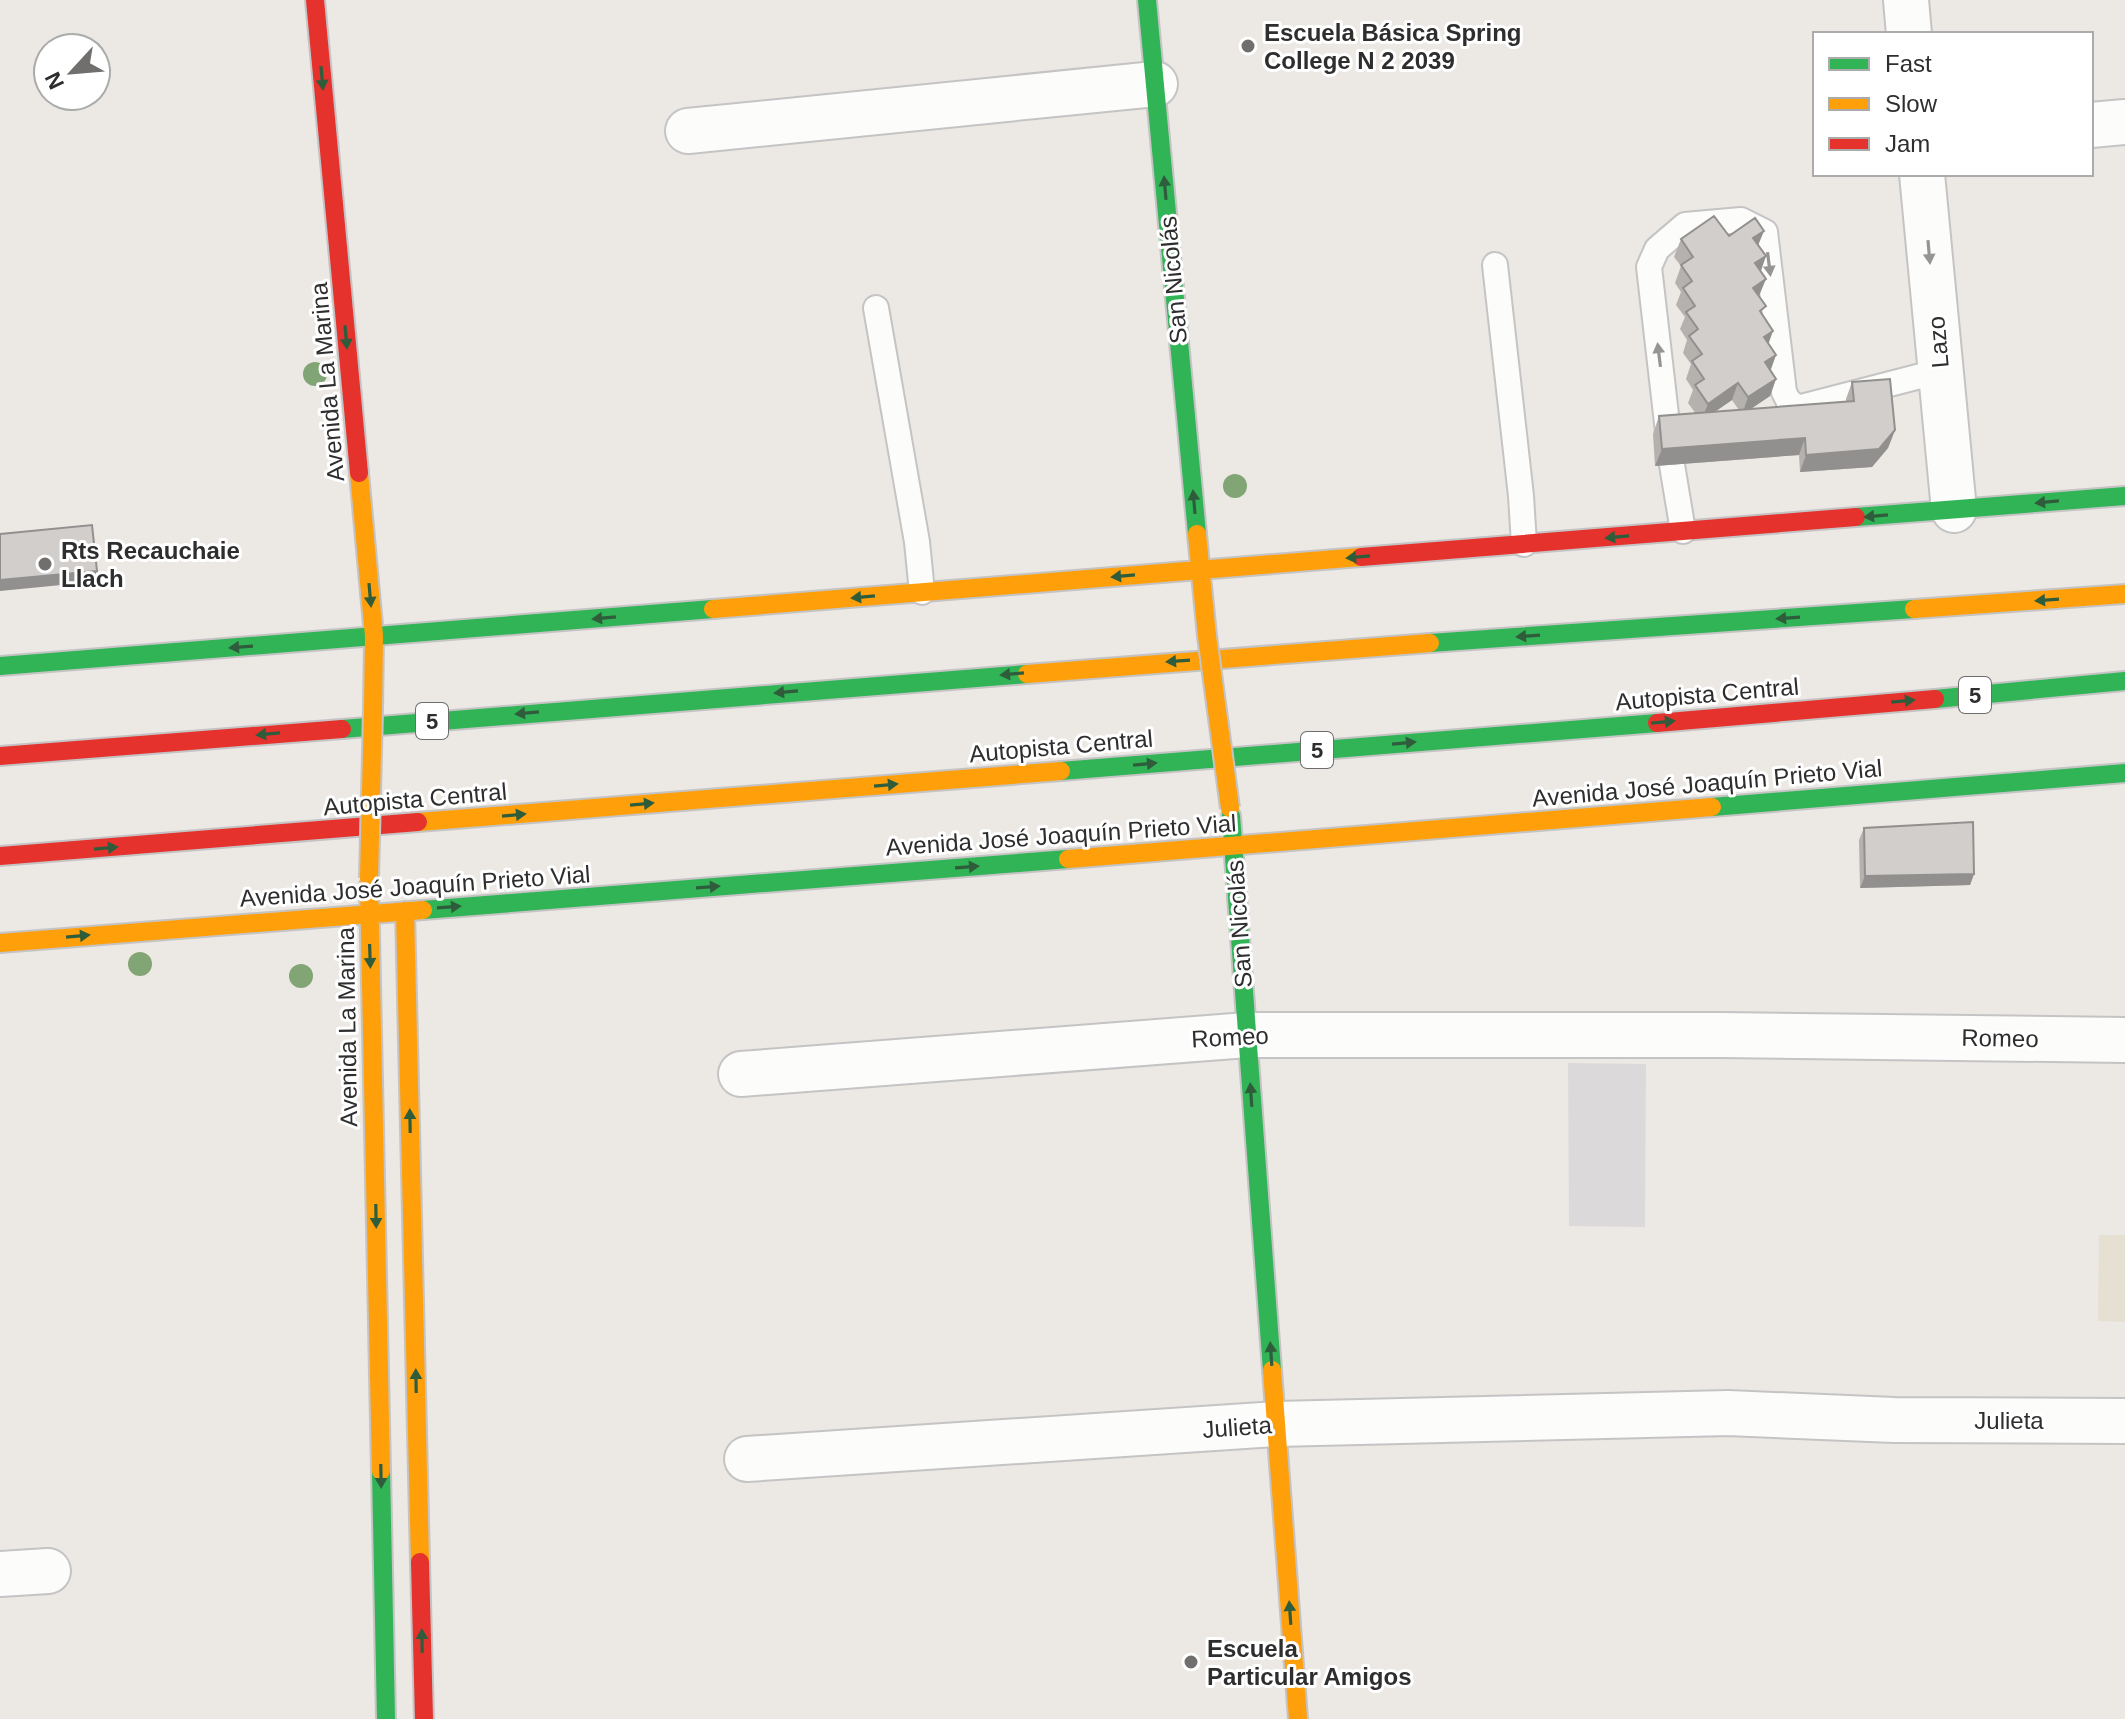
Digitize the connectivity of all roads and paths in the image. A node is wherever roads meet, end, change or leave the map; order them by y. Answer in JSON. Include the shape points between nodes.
{"nodes":[{"id":1,"x":315,"y":0,"type":"edge"},
{"id":2,"x":1147,"y":0,"type":"edge"},
{"id":3,"x":1906,"y":0,"type":"edge"},
{"id":4,"x":1909,"y":32,"type":"edge"},
{"id":5,"x":1155,"y":84,"type":"junction"},
{"id":6,"x":2125,"y":122,"type":"edge"},
{"id":7,"x":2093,"y":125,"type":"edge"},
{"id":8,"x":688,"y":131,"type":"dead end"},
{"id":9,"x":1922,"y":176,"type":"edge"},
{"id":10,"x":1495,"y":265,"type":"dead end"},
{"id":11,"x":876,"y":308,"type":"dead end"},
{"id":12,"x":1940,"y":371,"type":"junction"},
{"id":13,"x":1668,"y":432,"type":"edge"},
{"id":14,"x":1672,"y":465,"type":"edge"},
{"id":15,"x":2125,"y":496,"type":"edge"},
{"id":16,"x":1954,"y":510,"type":"junction"},
{"id":17,"x":1683,"y":531,"type":"junction"},
{"id":18,"x":1524,"y":544,"type":"junction"},
{"id":19,"x":1200,"y":570,"type":"junction"},
{"id":20,"x":922,"y":592,"type":"junction"},
{"id":21,"x":2125,"y":594,"type":"edge"},
{"id":22,"x":374,"y":636,"type":"junction"},
{"id":23,"x":0,"y":666,"type":"edge"},
{"id":24,"x":2125,"y":681,"type":"edge"},
{"id":25,"x":0,"y":756,"type":"edge"},
{"id":26,"x":2125,"y":773,"type":"edge"},
{"id":27,"x":1234,"y":846,"type":"junction"},
{"id":28,"x":0,"y":856,"type":"edge"},
{"id":29,"x":405,"y":911,"type":"junction"},
{"id":30,"x":369,"y":914,"type":"junction"},
{"id":31,"x":0,"y":943,"type":"edge"},
{"id":32,"x":1247,"y":1035,"type":"junction"},
{"id":33,"x":2125,"y":1040,"type":"edge"},
{"id":34,"x":741,"y":1074,"type":"dead end"},
{"id":35,"x":2125,"y":1421,"type":"edge"},
{"id":36,"x":1276,"y":1424,"type":"junction"},
{"id":37,"x":747,"y":1459,"type":"dead end"},
{"id":38,"x":401,"y":1522,"type":"junction"},
{"id":39,"x":48,"y":1571,"type":"dead end"},
{"id":40,"x":0,"y":1574,"type":"edge"},
{"id":41,"x":386,"y":1719,"type":"edge"},
{"id":42,"x":424,"y":1719,"type":"edge"},
{"id":43,"x":1298,"y":1719,"type":"edge"}],
"edges":[{"from":1,"to":22,"type":"main road","name":"Avenida La Marina","one_way":true},
{"from":2,"to":5,"type":"main road","name":"San Nicolás"},
{"from":3,"to":4,"type":"street"},
{"from":5,"to":8,"type":"street"},
{"from":19,"to":5,"type":"main road","name":"San Nicolás","one_way":true},
{"from":6,"to":7,"type":"street"},
{"from":9,"to":12,"type":"street","name":"Lazo","one_way":true},
{"from":10,"to":18,"type":"lane"},
{"from":11,"to":20,"type":"lane"},
{"from":13,"to":12,"type":"lane","one_way":true,"via":[[1649,267],[1657,249],[1685,225],[1741,220],[1765,232],[1784,392],[1797,408]]},
{"from":12,"to":16,"type":"street","name":"Lazo"},
{"from":14,"to":17,"type":"lane"},
{"from":15,"to":16,"type":"main road","one_way":true},
{"from":16,"to":17,"type":"main road","one_way":true},
{"from":17,"to":18,"type":"main road","one_way":true},
{"from":18,"to":19,"type":"main road","one_way":true},
{"from":19,"to":20,"type":"main road","one_way":true},
{"from":19,"to":27,"type":"main road","name":"San Nicolás","bridge":true},
{"from":20,"to":22,"type":"main road","one_way":true},
{"from":21,"to":25,"type":"main road","number":"5","one_way":true,"via":[[1269,654]]},
{"from":22,"to":23,"type":"main road","one_way":true},
{"from":22,"to":30,"type":"main road","name":"Avenida La Marina","bridge":true},
{"from":28,"to":24,"type":"main road","name":"Autopista Central","number":"5","one_way":true},
{"from":26,"to":27,"type":"main road","name":"Avenida José Joaquín Prieto Vial"},
{"from":29,"to":27,"type":"main road","name":"Avenida José Joaquín Prieto Vial","one_way":true},
{"from":27,"to":32,"type":"main road","name":"San Nicolás"},
{"from":29,"to":30,"type":"main road","name":"Avenida José Joaquín Prieto Vial"},
{"from":38,"to":29,"type":"main road","name":"Avenida La Marina","one_way":true},
{"from":31,"to":30,"type":"main road","name":"Avenida José Joaquín Prieto Vial","one_way":true},
{"from":30,"to":38,"type":"main road","name":"Avenida La Marina","one_way":true},
{"from":32,"to":33,"type":"street","name":"Romeo"},
{"from":32,"to":34,"type":"street","name":"Romeo"},
{"from":36,"to":32,"type":"main road","name":"San Nicolás","one_way":true},
{"from":35,"to":36,"type":"street","name":"Julieta","via":[[1728,1413]]},
{"from":36,"to":37,"type":"street","name":"Julieta"},
{"from":43,"to":36,"type":"main road","name":"San Nicolás","one_way":true},
{"from":38,"to":41,"type":"main road","name":"Avenida La Marina"},
{"from":42,"to":38,"type":"main road","name":"Avenida La Marina","one_way":true},
{"from":39,"to":40,"type":"street"}]}
